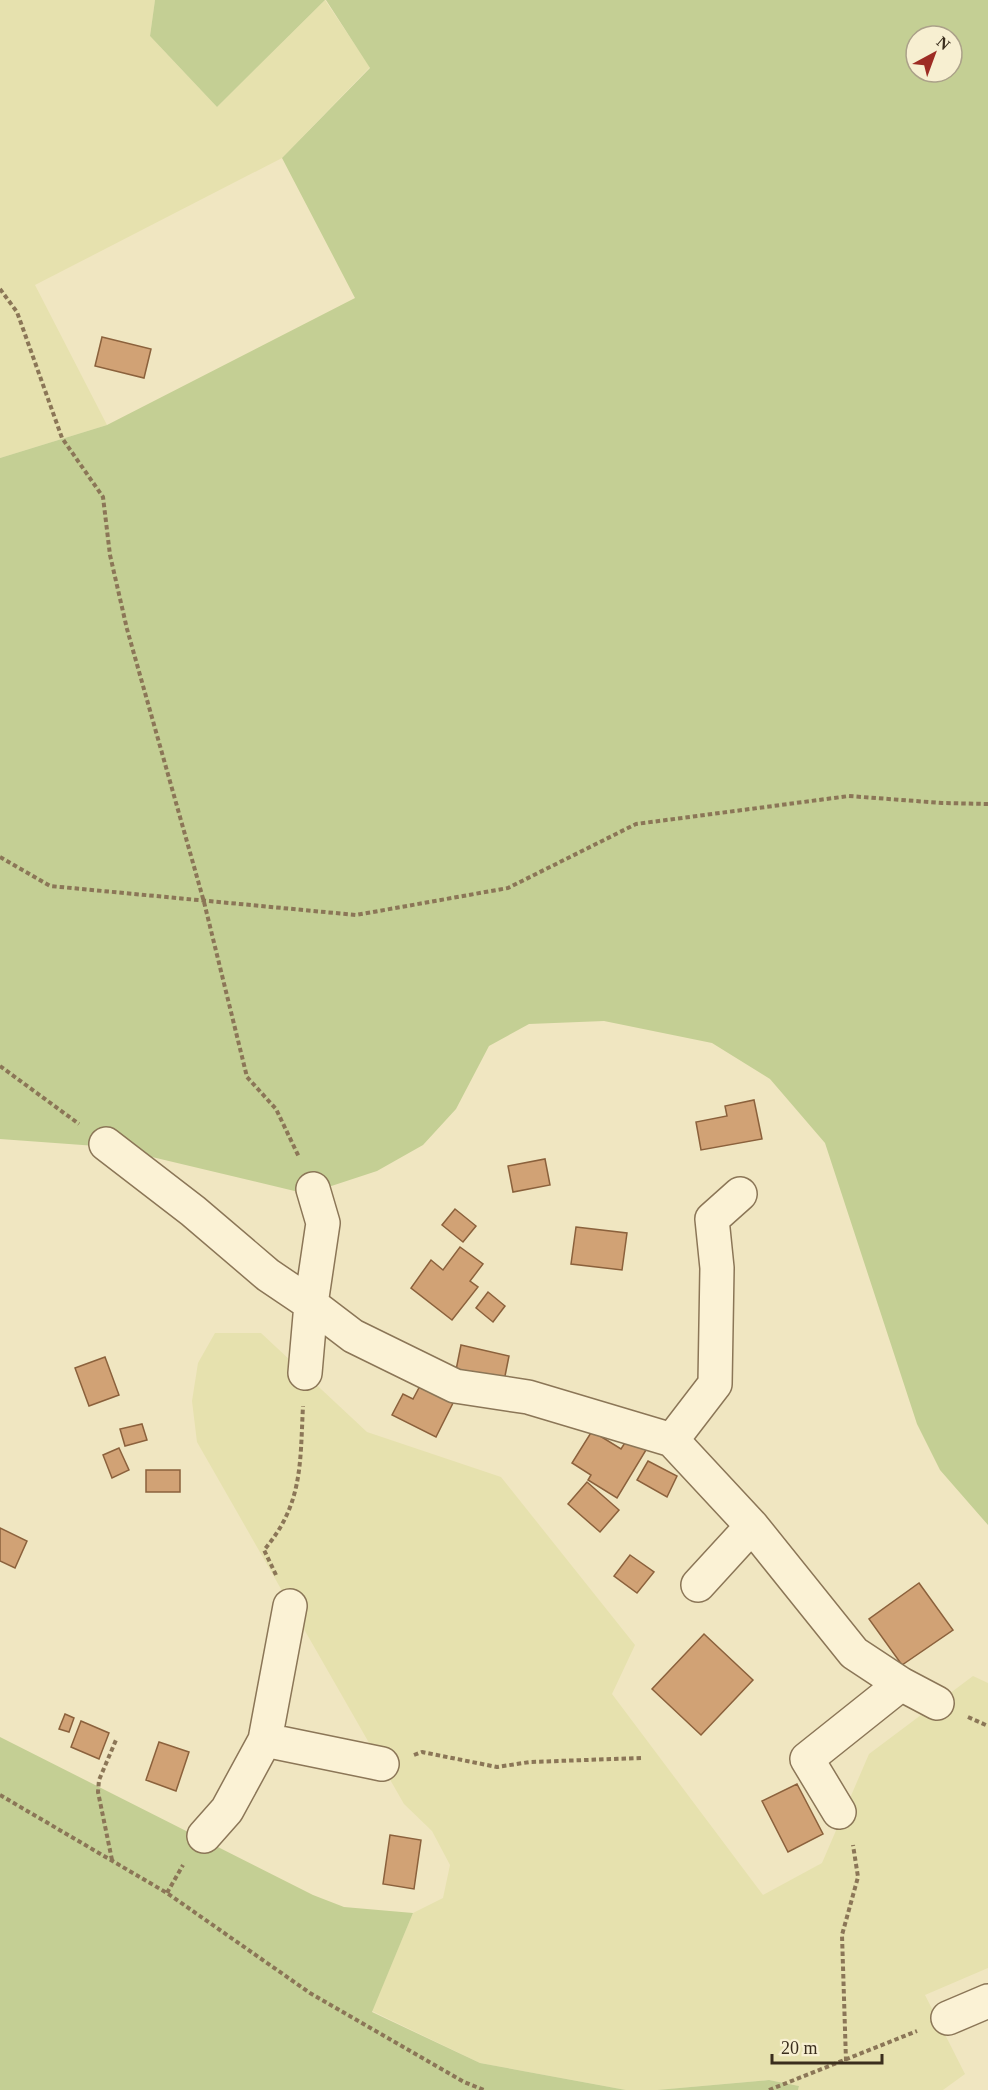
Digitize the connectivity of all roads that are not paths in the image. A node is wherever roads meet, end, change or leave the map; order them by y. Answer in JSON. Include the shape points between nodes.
{"nodes":[{"id":1,"x":106,"y":1144,"type":"road end"},
{"id":2,"x":313,"y":1189,"type":"road end"},
{"id":3,"x":740,"y":1194,"type":"dead end"},
{"id":4,"x":311,"y":1304,"type":"junction"},
{"id":5,"x":305,"y":1373,"type":"road end"},
{"id":6,"x":672,"y":1440,"type":"junction"},
{"id":7,"x":752,"y":1526,"type":"junction"},
{"id":8,"x":698,"y":1586,"type":"dead end"},
{"id":9,"x":290,"y":1606,"type":"road end"},
{"id":10,"x":901,"y":1684,"type":"junction"},
{"id":11,"x":937,"y":1703,"type":"dead end"},
{"id":12,"x":265,"y":1740,"type":"junction"},
{"id":13,"x":382,"y":1764,"type":"road end"},
{"id":14,"x":839,"y":1812,"type":"road end"},
{"id":15,"x":204,"y":1836,"type":"dead end"},
{"id":16,"x":988,"y":2001,"type":"edge"},
{"id":17,"x":948,"y":2018,"type":"road end"}],
"edges":[{"from":1,"to":4,"type":"street","via":[[268,1275]]},
{"from":2,"to":4,"type":"street","via":[[323,1223]]},
{"from":3,"to":6,"type":"street","via":[[712,1220],[717,1268],[715,1384]]},
{"from":4,"to":5,"type":"street"},
{"from":4,"to":6,"type":"street","via":[[352,1336],[455,1386],[528,1397]]},
{"from":6,"to":7,"type":"street"},
{"from":7,"to":8,"type":"street"},
{"from":7,"to":10,"type":"street","via":[[854,1653]]},
{"from":9,"to":12,"type":"street"},
{"from":10,"to":11,"type":"street"},
{"from":10,"to":14,"type":"street","via":[[807,1759]]},
{"from":12,"to":13,"type":"street"},
{"from":12,"to":15,"type":"street","via":[[227,1810]]},
{"from":16,"to":17,"type":"street"}]}
